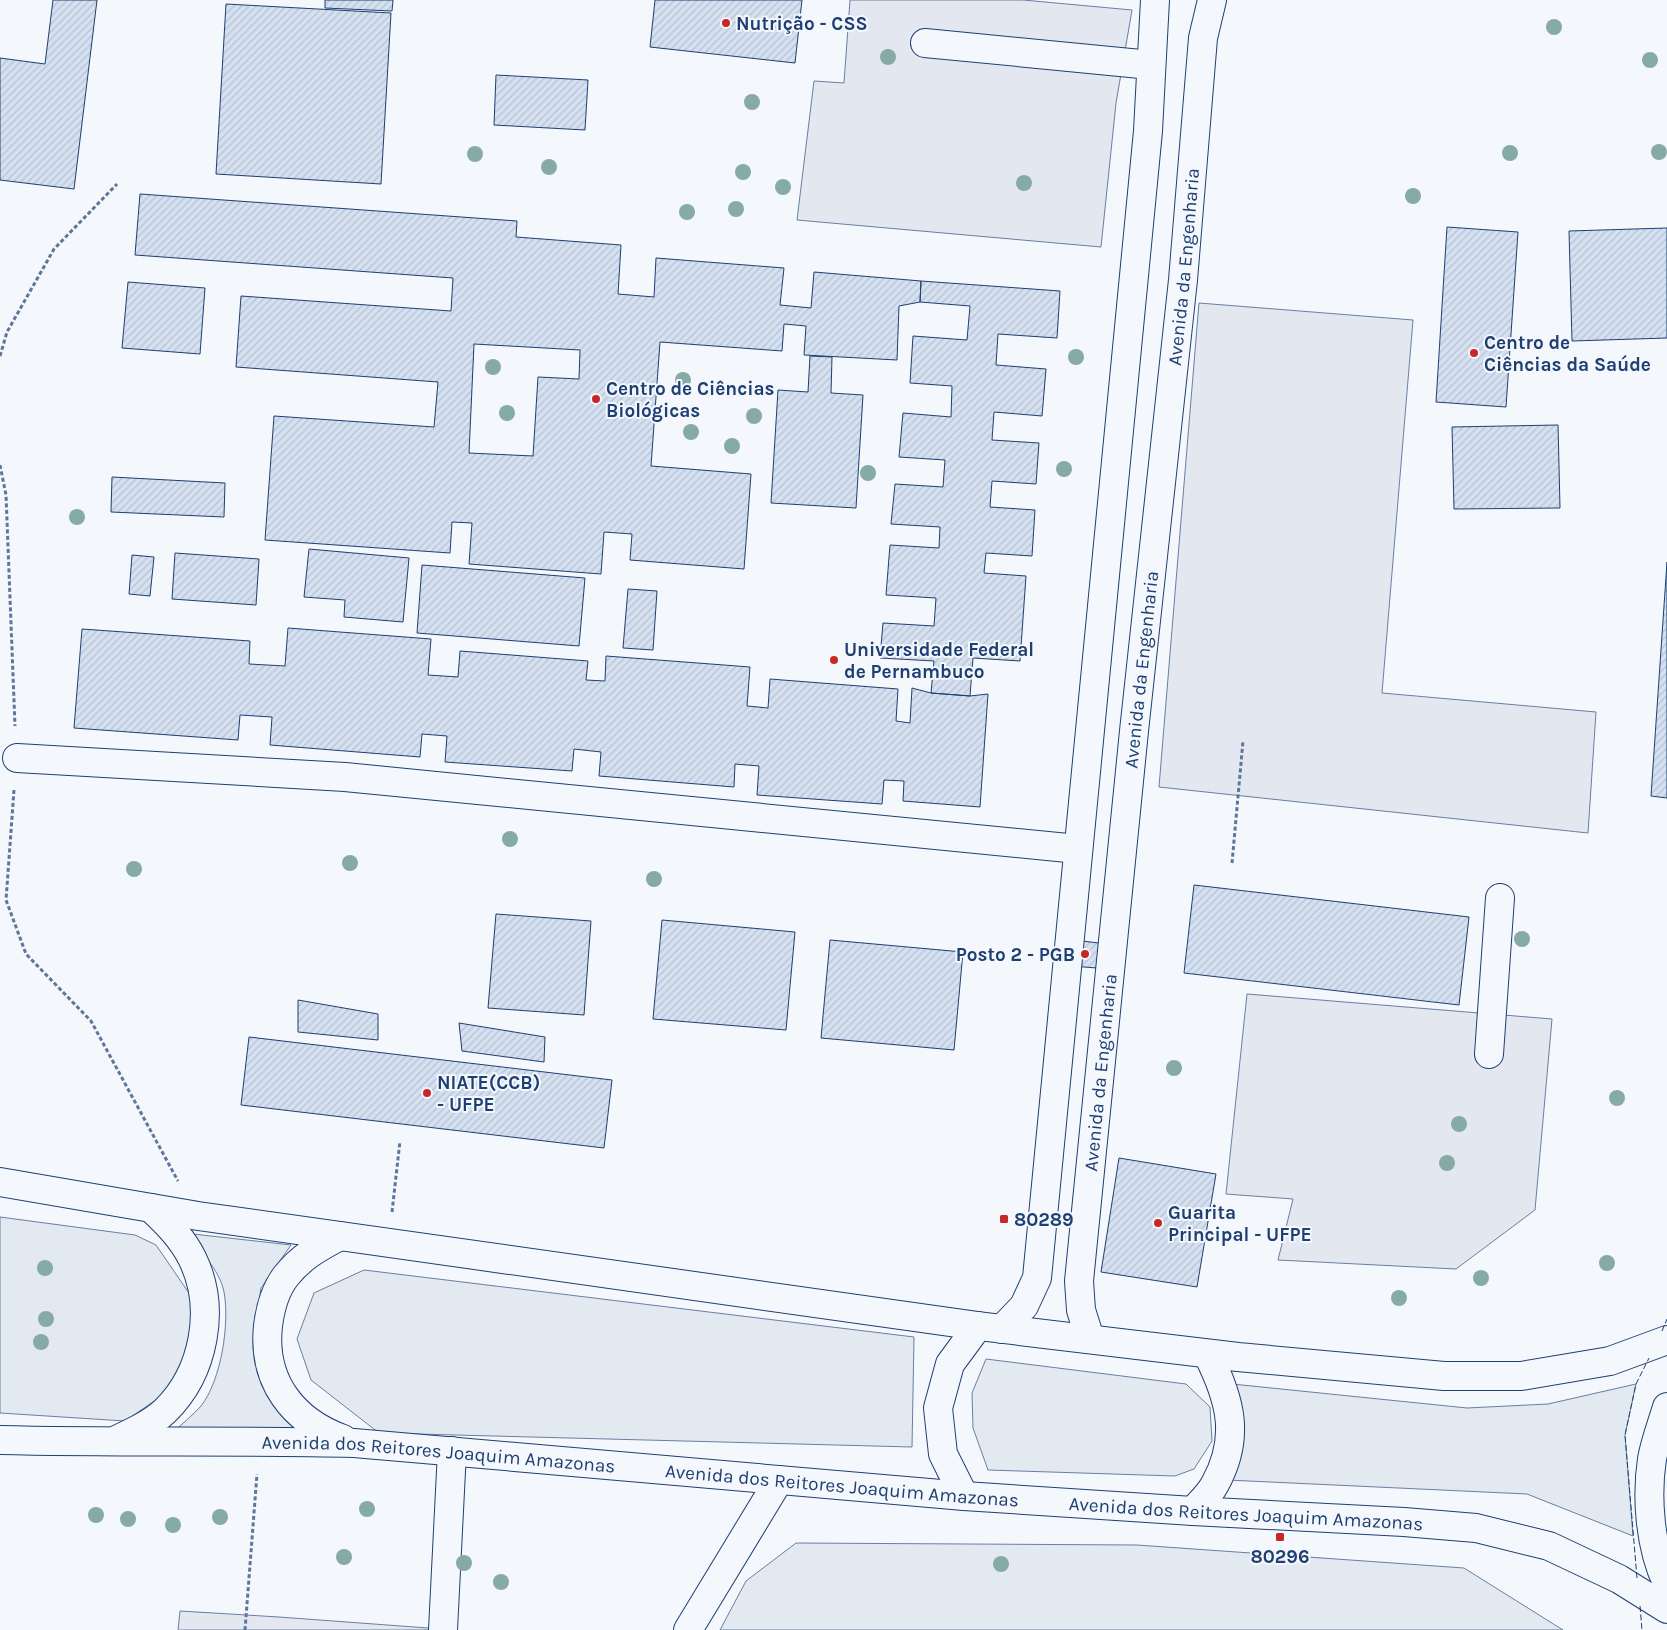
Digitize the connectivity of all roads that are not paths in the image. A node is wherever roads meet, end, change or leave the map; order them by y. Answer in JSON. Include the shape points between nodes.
{"nodes":[{"id":1,"x":1155,"y":0,"type":"edge"},
{"id":2,"x":1212,"y":0,"type":"edge"},
{"id":3,"x":926,"y":43,"type":"dead end"},
{"id":4,"x":1151,"y":65,"type":"junction"},
{"id":5,"x":17,"y":758,"type":"road end"},
{"id":6,"x":1078,"y":849,"type":"junction"},
{"id":7,"x":1500,"y":898,"type":"dead end"},
{"id":8,"x":1489,"y":1054,"type":"dead end"},
{"id":9,"x":0,"y":1182,"type":"edge"},
{"id":10,"x":151,"y":1208,"type":"junction"},
{"id":11,"x":340,"y":1236,"type":"junction"},
{"id":12,"x":990,"y":1327,"type":"junction"},
{"id":13,"x":1090,"y":1339,"type":"junction"},
{"id":14,"x":1667,"y":1340,"type":"edge"},
{"id":15,"x":1208,"y":1355,"type":"junction"},
{"id":16,"x":1667,"y":1407,"type":"edge"},
{"id":17,"x":0,"y":1440,"type":"edge"},
{"id":18,"x":107,"y":1443,"type":"junction"},
{"id":19,"x":354,"y":1443,"type":"junction"},
{"id":20,"x":452,"y":1450,"type":"junction"},
{"id":21,"x":779,"y":1480,"type":"junction"},
{"id":22,"x":964,"y":1496,"type":"junction"},
{"id":23,"x":1193,"y":1511,"type":"junction"},
{"id":24,"x":1667,"y":1583,"type":"edge"},
{"id":25,"x":1667,"y":1609,"type":"edge"},
{"id":26,"x":443,"y":1630,"type":"edge"},
{"id":27,"x":688,"y":1630,"type":"edge"}],
"edges":[{"from":1,"to":4,"type":"street"},
{"from":2,"to":13,"type":"street","name":"Avenida da Engenharia","via":[[1203,38],[1182,289],[1079,1281],[1081,1310]]},
{"from":3,"to":4,"type":"street"},
{"from":4,"to":6,"type":"street","via":[[1148,131]]},
{"from":5,"to":6,"type":"street","via":[[345,777]]},
{"from":6,"to":12,"type":"street","via":[[1037,1278],[1024,1306]]},
{"from":7,"to":8,"type":"street"},
{"from":9,"to":10,"type":"street"},
{"from":10,"to":11,"type":"street"},
{"from":10,"to":18,"type":"street","via":[[175,1231],[193,1259],[203,1290],[205,1315],[200,1355],[185,1385],[165,1411],[138,1430]]},
{"from":11,"to":12,"type":"street"},
{"from":11,"to":19,"type":"street","via":[[309,1252],[284,1278],[270,1310],[266,1344],[274,1379],[293,1408],[320,1431]]},
{"from":12,"to":13,"type":"street"},
{"from":12,"to":22,"type":"street","via":[[950,1364],[938,1408],[943,1454]]},
{"from":13,"to":15,"type":"street"},
{"from":14,"to":15,"type":"street","via":[[1610,1361],[1521,1376],[1444,1376]]},
{"from":15,"to":23,"type":"street","via":[[1224,1387],[1231,1420],[1227,1454],[1215,1485]]},
{"from":16,"to":24,"type":"street","via":[[1652,1459],[1650,1515],[1661,1570]]},
{"from":17,"to":18,"type":"street","name":"Avenida dos Reitores Joaquim Amazonas"},
{"from":18,"to":19,"type":"street","name":"Avenida dos Reitores Joaquim Amazonas","via":[[259,1440]]},
{"from":19,"to":20,"type":"street","name":"Avenida dos Reitores Joaquim Amazonas"},
{"from":20,"to":21,"type":"street","name":"Avenida dos Reitores Joaquim Amazonas"},
{"from":20,"to":26,"type":"street"},
{"from":21,"to":22,"type":"street","name":"Avenida dos Reitores Joaquim Amazonas"},
{"from":21,"to":27,"type":"street"},
{"from":22,"to":23,"type":"street","name":"Avenida dos Reitores Joaquim Amazonas"},
{"from":23,"to":25,"type":"street","name":"Avenida dos Reitores Joaquim Amazonas","via":[[1476,1528],[1549,1546],[1619,1579]]}]}
